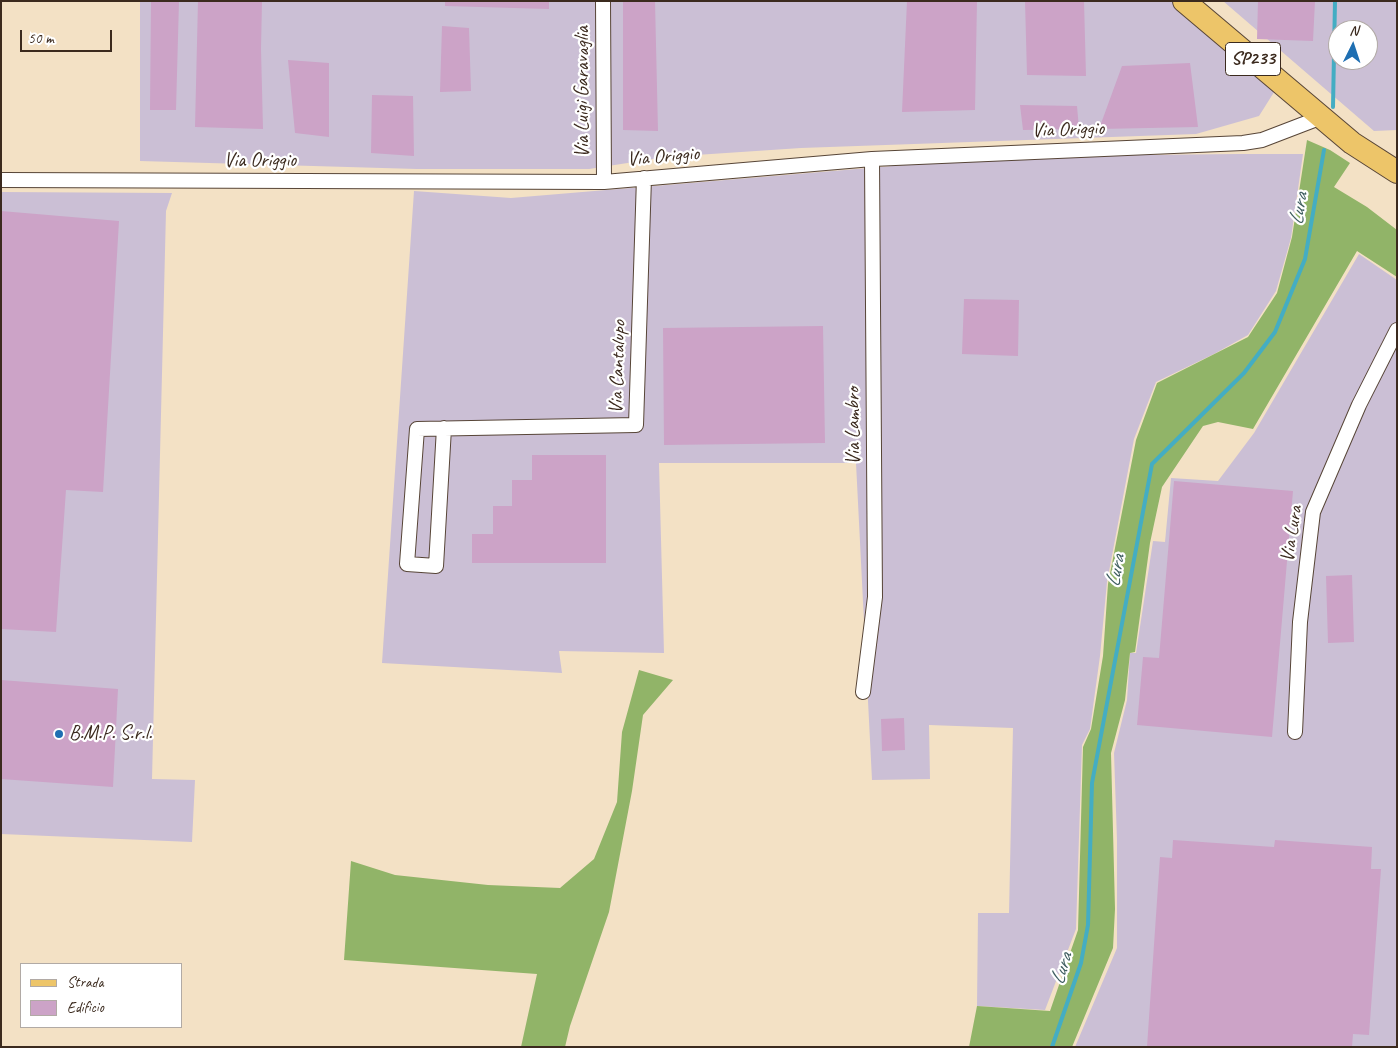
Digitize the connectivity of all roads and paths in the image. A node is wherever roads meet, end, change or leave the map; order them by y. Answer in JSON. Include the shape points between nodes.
{"nodes":[{"id":1,"x":603,"y":1,"type":"edge"},
{"id":2,"x":1184,"y":1,"type":"edge"},
{"id":3,"x":1322,"y":117,"type":"junction"},
{"id":4,"x":1352,"y":143,"type":"junction"},
{"id":5,"x":872,"y":159,"type":"junction"},
{"id":6,"x":1397,"y":172,"type":"edge"},
{"id":7,"x":644,"y":178,"type":"junction"},
{"id":8,"x":1,"y":180,"type":"edge"},
{"id":9,"x":604,"y":182,"type":"junction"},
{"id":10,"x":1397,"y":186,"type":"edge"},
{"id":11,"x":1397,"y":330,"type":"edge"},
{"id":12,"x":444,"y":428,"type":"junction"},
{"id":13,"x":862,"y":692,"type":"dead end"},
{"id":14,"x":1295,"y":732,"type":"dead end"}],
"edges":[{"from":1,"to":9,"type":"street","name":"Via Luigi Garavaglia"},
{"from":2,"to":3,"type":"main road","number":"SP233"},
{"from":3,"to":4,"type":"main road","number":"SP233"},
{"from":3,"to":5,"type":"street","name":"Via Origgio","via":[[1262,140],[1243,143]]},
{"from":4,"to":6,"type":"main road","number":"SP233"},
{"from":4,"to":10,"type":"main road","number":"SP233","via":[[1367,161]]},
{"from":5,"to":7,"type":"street","name":"Via Origgio"},
{"from":5,"to":13,"type":"street","name":"Via Lambro","via":[[875,597]]},
{"from":7,"to":9,"type":"street","name":"Via Origgio"},
{"from":7,"to":12,"type":"street","name":"Via Cantalupo","via":[[636,425]]},
{"from":8,"to":9,"type":"street","name":"Via Origgio"},
{"from":11,"to":14,"type":"street","name":"Via Lura","via":[[1358,405],[1313,512],[1300,622]]},
{"from":12,"to":12,"type":"street","name":"Via Cantalupo","via":[[417,429],[407,564],[436,566]]}]}
